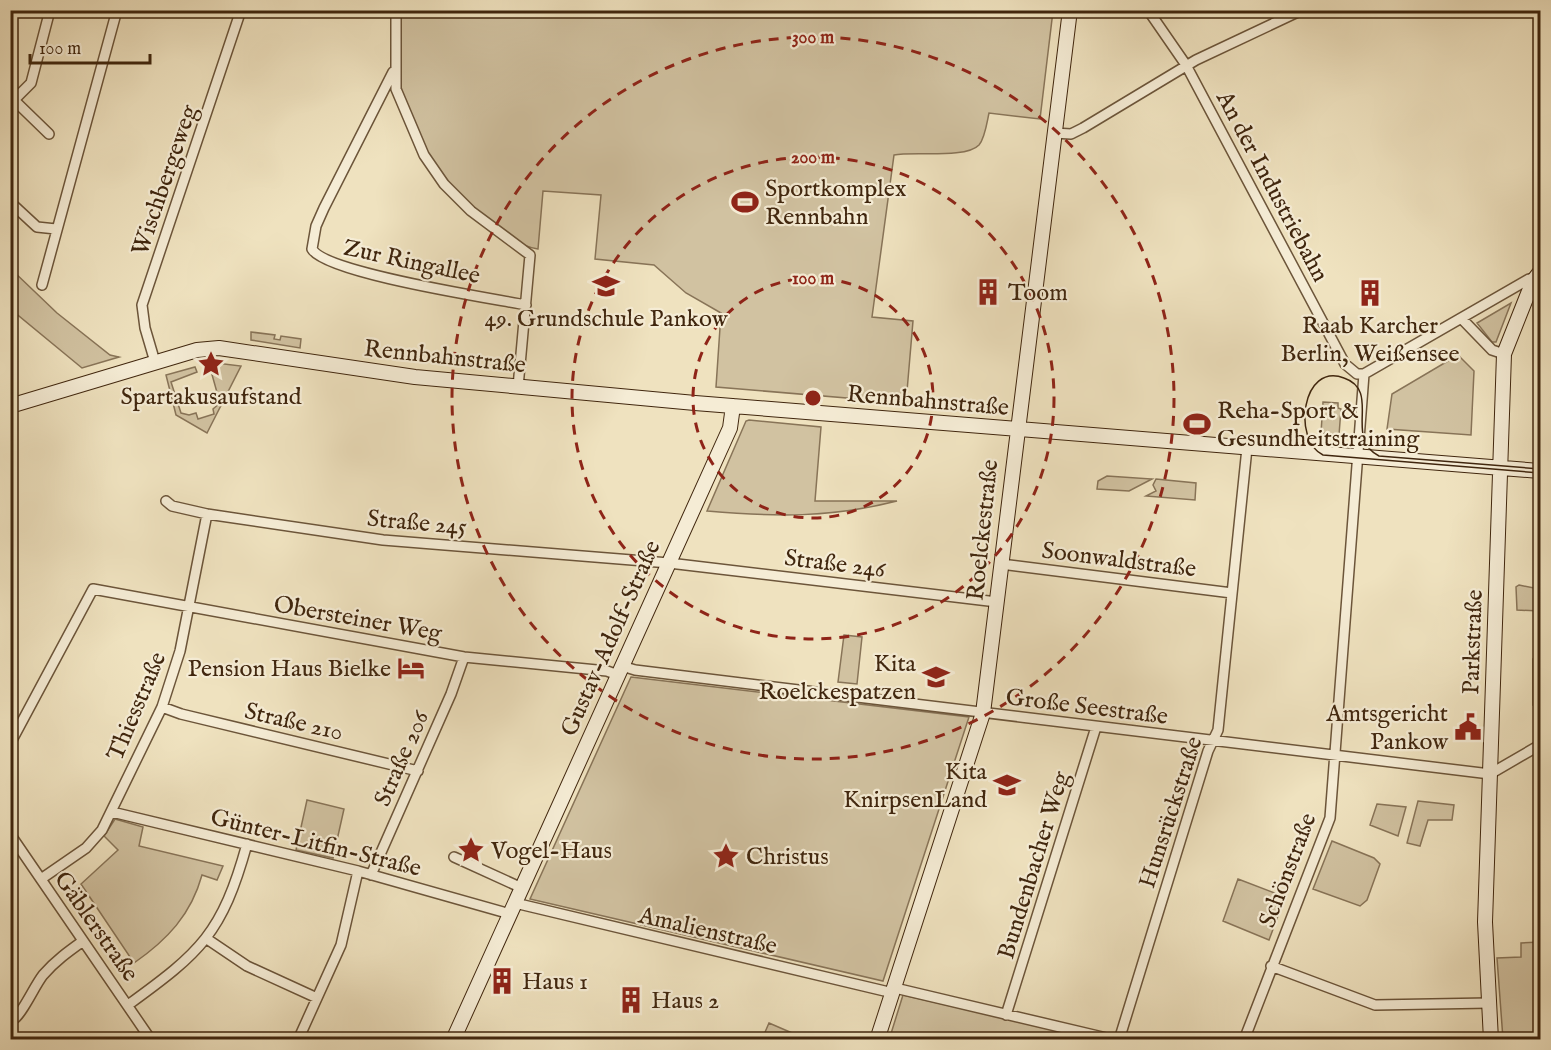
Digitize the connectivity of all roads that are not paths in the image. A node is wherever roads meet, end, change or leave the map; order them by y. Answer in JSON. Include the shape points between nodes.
{"nodes":[{"id":1,"x":50,"y":10,"type":"edge"},
{"id":2,"x":117,"y":10,"type":"edge"},
{"id":3,"x":242,"y":10,"type":"edge"},
{"id":4,"x":396,"y":10,"type":"edge"},
{"id":5,"x":1070,"y":10,"type":"edge"},
{"id":6,"x":1148,"y":10,"type":"edge"},
{"id":7,"x":1302,"y":10,"type":"edge"},
{"id":8,"x":1186,"y":65,"type":"junction"},
{"id":9,"x":394,"y":71,"type":"junction"},
{"id":10,"x":12,"y":98,"type":"edge"},
{"id":11,"x":1054,"y":133,"type":"junction"},
{"id":12,"x":49,"y":134,"type":"dead end"},
{"id":13,"x":10,"y":202,"type":"edge"},
{"id":14,"x":56,"y":229,"type":"junction"},
{"id":15,"x":1537,"y":276,"type":"edge"},
{"id":16,"x":42,"y":285,"type":"dead end"},
{"id":17,"x":526,"y":305,"type":"junction"},
{"id":18,"x":1462,"y":319,"type":"junction"},
{"id":19,"x":1504,"y":354,"type":"junction"},
{"id":20,"x":155,"y":362,"type":"junction"},
{"id":21,"x":1364,"y":374,"type":"junction"},
{"id":22,"x":518,"y":387,"type":"junction"},
{"id":23,"x":10,"y":406,"type":"edge"},
{"id":24,"x":733,"y":406,"type":"junction"},
{"id":25,"x":1017,"y":430,"type":"junction"},
{"id":26,"x":1247,"y":448,"type":"junction"},
{"id":27,"x":1358,"y":456,"type":"junction"},
{"id":28,"x":1501,"y":468,"type":"junction"},
{"id":29,"x":1540,"y":471,"type":"edge"},
{"id":30,"x":166,"y":501,"type":"dead end"},
{"id":31,"x":207,"y":514,"type":"junction"},
{"id":32,"x":669,"y":563,"type":"junction"},
{"id":33,"x":1001,"y":564,"type":"junction"},
{"id":34,"x":1233,"y":593,"type":"junction"},
{"id":35,"x":997,"y":602,"type":"junction"},
{"id":36,"x":190,"y":608,"type":"junction"},
{"id":37,"x":464,"y":657,"type":"junction"},
{"id":38,"x":620,"y":670,"type":"junction"},
{"id":39,"x":162,"y":707,"type":"junction"},
{"id":40,"x":983,"y":713,"type":"junction"},
{"id":41,"x":1096,"y":727,"type":"junction"},
{"id":42,"x":1213,"y":742,"type":"junction"},
{"id":43,"x":10,"y":744,"type":"edge"},
{"id":44,"x":1540,"y":745,"type":"edge"},
{"id":45,"x":1335,"y":756,"type":"junction"},
{"id":46,"x":418,"y":771,"type":"junction"},
{"id":47,"x":1490,"y":774,"type":"junction"},
{"id":48,"x":112,"y":812,"type":"junction"},
{"id":49,"x":11,"y":834,"type":"edge"},
{"id":50,"x":247,"y":844,"type":"junction"},
{"id":51,"x":454,"y":857,"type":"dead end"},
{"id":52,"x":358,"y":871,"type":"junction"},
{"id":53,"x":371,"y":875,"type":"junction"},
{"id":54,"x":41,"y":879,"type":"junction"},
{"id":55,"x":522,"y":888,"type":"junction"},
{"id":56,"x":512,"y":909,"type":"junction"},
{"id":57,"x":207,"y":939,"type":"junction"},
{"id":58,"x":83,"y":940,"type":"junction"},
{"id":59,"x":1271,"y":966,"type":"junction"},
{"id":60,"x":894,"y":991,"type":"junction"},
{"id":61,"x":317,"y":998,"type":"junction"},
{"id":62,"x":1489,"y":1003,"type":"junction"},
{"id":63,"x":128,"y":1005,"type":"junction"},
{"id":64,"x":1006,"y":1015,"type":"junction"},
{"id":65,"x":10,"y":1017,"type":"edge"},
{"id":66,"x":151,"y":1040,"type":"edge"},
{"id":67,"x":298,"y":1040,"type":"edge"},
{"id":68,"x":453,"y":1040,"type":"edge"},
{"id":69,"x":877,"y":1040,"type":"edge"},
{"id":70,"x":1117,"y":1040,"type":"edge"},
{"id":71,"x":1244,"y":1040,"type":"edge"},
{"id":72,"x":1491,"y":1040,"type":"edge"}],
"edges":[{"from":1,"to":10,"type":"street","via":[[31,83]]},
{"from":2,"to":14,"type":"street"},
{"from":3,"to":20,"type":"street","name":"Wischbergeweg","via":[[142,305]]},
{"from":4,"to":9,"type":"street","name":"Zur Ringallee"},
{"from":5,"to":11,"type":"street","name":"Roelckestraße"},
{"from":6,"to":8,"type":"street","name":"An der Industriebahn"},
{"from":7,"to":8,"type":"street"},
{"from":8,"to":11,"type":"street","via":[[1083,128],[1071,134]]},
{"from":8,"to":21,"type":"street","name":"An der Industriebahn","via":[[1345,364],[1357,374]]},
{"from":9,"to":17,"type":"street","name":"Zur Ringallee","via":[[408,121],[444,184],[484,222],[530,255]]},
{"from":9,"to":17,"type":"street","name":"Zur Ringallee","via":[[316,226],[312,249],[315,256],[345,268]]},
{"from":10,"to":12,"type":"street"},
{"from":11,"to":25,"type":"street","name":"Roelckestraße"},
{"from":13,"to":14,"type":"street","via":[[37,227]]},
{"from":14,"to":16,"type":"street"},
{"from":15,"to":18,"type":"street"},
{"from":15,"to":19,"type":"street","name":"Parkstraße"},
{"from":17,"to":22,"type":"street","name":"Zur Ringallee"},
{"from":18,"to":19,"type":"street","via":[[1492,350]]},
{"from":18,"to":21,"type":"street"},
{"from":19,"to":28,"type":"street","name":"Parkstraße"},
{"from":20,"to":22,"type":"street","name":"Rennbahnstraße","via":[[219,348],[415,377]]},
{"from":20,"to":23,"type":"street"},
{"from":21,"to":27,"type":"street","name":"Schönstraße"},
{"from":22,"to":24,"type":"street","name":"Rennbahnstraße"},
{"from":24,"to":25,"type":"street","name":"Rennbahnstraße"},
{"from":24,"to":32,"type":"street","name":"Gustav-Adolf-Straße","via":[[730,428]]},
{"from":25,"to":26,"type":"street","name":"Rennbahnstraße"},
{"from":25,"to":33,"type":"street","name":"Roelckestraße"},
{"from":26,"to":27,"type":"street","name":"Rennbahnstraße"},
{"from":26,"to":34,"type":"street","name":"Hunsrückstraße"},
{"from":27,"to":28,"type":"street","name":"Rennbahnstraße"},
{"from":27,"to":45,"type":"street","name":"Schönstraße"},
{"from":28,"to":29,"type":"street","name":"Rennbahnstraße"},
{"from":28,"to":47,"type":"street","name":"Parkstraße"},
{"from":30,"to":31,"type":"street","name":"Straße 245"},
{"from":31,"to":32,"type":"street","name":"Straße 245","via":[[383,540]]},
{"from":31,"to":36,"type":"street","name":"Thiesstraße"},
{"from":32,"to":35,"type":"street","name":"Straße 246"},
{"from":32,"to":38,"type":"street","name":"Gustav-Adolf-Straße"},
{"from":33,"to":34,"type":"street","name":"Soonwaldstraße"},
{"from":33,"to":35,"type":"street","name":"Roelckestraße"},
{"from":34,"to":42,"type":"street","name":"Hunsrückstraße","via":[[1218,730]]},
{"from":35,"to":40,"type":"street","name":"Roelckestraße"},
{"from":36,"to":37,"type":"street","name":"Obersteiner Weg"},
{"from":36,"to":39,"type":"street","name":"Thiesstraße"},
{"from":36,"to":43,"type":"street","name":"Obersteiner Weg","via":[[93,589]]},
{"from":37,"to":38,"type":"street","name":"Obersteiner Weg"},
{"from":37,"to":46,"type":"street","name":"Straße 206"},
{"from":38,"to":40,"type":"street","name":"Große Seestraße"},
{"from":38,"to":55,"type":"street","name":"Gustav-Adolf-Straße"},
{"from":39,"to":46,"type":"street","name":"Straße 210"},
{"from":39,"to":48,"type":"street","name":"Thiesstraße"},
{"from":40,"to":41,"type":"street","name":"Große Seestraße"},
{"from":40,"to":60,"type":"street","name":"Roelckestraße"},
{"from":41,"to":42,"type":"street","name":"Große Seestraße"},
{"from":41,"to":64,"type":"street","name":"Bundenbacher Weg"},
{"from":42,"to":45,"type":"street","name":"Große Seestraße"},
{"from":42,"to":70,"type":"street","name":"Hunsrückstraße"},
{"from":44,"to":47,"type":"street"},
{"from":45,"to":47,"type":"street","name":"Große Seestraße"},
{"from":45,"to":59,"type":"street","name":"Schönstraße","via":[[1330,818]]},
{"from":46,"to":53,"type":"street","name":"Straße 206"},
{"from":47,"to":62,"type":"street","name":"Parkstraße","via":[[1485,922]]},
{"from":48,"to":50,"type":"street","name":"Günter-Litfin-Straße"},
{"from":48,"to":54,"type":"street","name":"Thiesstraße","via":[[102,831],[86,848]]},
{"from":49,"to":54,"type":"street","name":"Gäblerstraße"},
{"from":50,"to":52,"type":"street","name":"Günter-Litfin-Straße"},
{"from":50,"to":57,"type":"street","via":[[233,891]]},
{"from":51,"to":55,"type":"street"},
{"from":52,"to":53,"type":"street","name":"Günter-Litfin-Straße"},
{"from":52,"to":61,"type":"street","via":[[341,945]]},
{"from":53,"to":56,"type":"street","name":"Günter-Litfin-Straße"},
{"from":54,"to":58,"type":"street","name":"Gäblerstraße"},
{"from":55,"to":56,"type":"street","name":"Gustav-Adolf-Straße"},
{"from":56,"to":60,"type":"street","name":"Amalienstraße"},
{"from":56,"to":68,"type":"street","name":"Gustav-Adolf-Straße"},
{"from":57,"to":61,"type":"street","via":[[247,966]]},
{"from":57,"to":63,"type":"street","via":[[165,980]]},
{"from":58,"to":63,"type":"street","name":"Gäblerstraße"},
{"from":58,"to":65,"type":"street","via":[[44,974],[19,1016]]},
{"from":59,"to":62,"type":"street","via":[[1375,1005]]},
{"from":59,"to":71,"type":"street","name":"Schönstraße"},
{"from":60,"to":64,"type":"street","name":"Amalienstraße"},
{"from":60,"to":69,"type":"street","name":"Roelckestraße"},
{"from":61,"to":67,"type":"street"},
{"from":62,"to":72,"type":"street","name":"Parkstraße"},
{"from":63,"to":66,"type":"street","name":"Gäblerstraße"},
{"from":64,"to":70,"type":"street","name":"Amalienstraße"}]}
